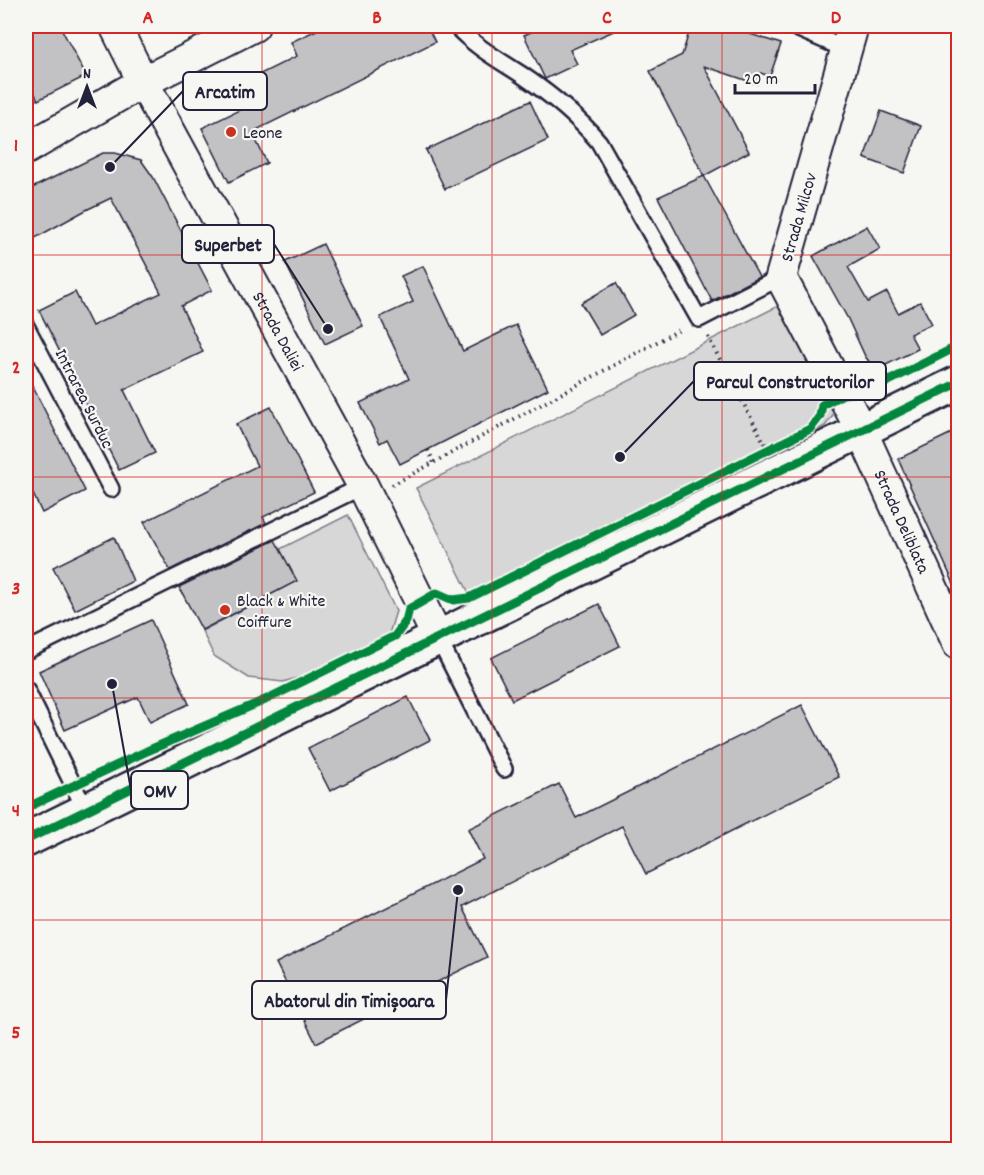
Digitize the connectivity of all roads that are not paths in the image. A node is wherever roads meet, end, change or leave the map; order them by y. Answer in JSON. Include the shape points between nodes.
{"nodes":[{"id":1,"x":115,"y":26,"type":"edge"},
{"id":2,"x":254,"y":26,"type":"edge"},
{"id":3,"x":456,"y":26,"type":"edge"},
{"id":4,"x":792,"y":26,"type":"edge"},
{"id":5,"x":849,"y":37,"type":"edge"},
{"id":6,"x":142,"y":82,"type":"junction"},
{"id":7,"x":26,"y":149,"type":"edge"},
{"id":8,"x":782,"y":277,"type":"junction"},
{"id":9,"x":26,"y":326,"type":"edge"},
{"id":10,"x":958,"y":383,"type":"edge"},
{"id":11,"x":861,"y":430,"type":"junction"},
{"id":12,"x":373,"y":488,"type":"junction"},
{"id":13,"x":111,"y":489,"type":"dead end"},
{"id":14,"x":438,"y":638,"type":"junction"},
{"id":15,"x":958,"y":644,"type":"edge"},
{"id":16,"x":26,"y":651,"type":"edge"},
{"id":17,"x":26,"y":689,"type":"edge"},
{"id":18,"x":504,"y":769,"type":"dead end"},
{"id":19,"x":86,"y":811,"type":"junction"},
{"id":20,"x":26,"y":840,"type":"edge"}],
"edges":[{"from":1,"to":6,"type":"street","name":"Strada Daliei"},
{"from":2,"to":6,"type":"street"},
{"from":3,"to":8,"type":"lane","via":[[468,39],[582,122],[599,142],[699,319]]},
{"from":4,"to":5,"type":"lane"},
{"from":5,"to":8,"type":"street","name":"Strada Milcov"},
{"from":6,"to":7,"type":"street"},
{"from":6,"to":12,"type":"street","name":"Strada Daliei"},
{"from":8,"to":11,"type":"street","name":"Strada Milcov"},
{"from":9,"to":13,"type":"lane","name":"Intrarea Surduc"},
{"from":10,"to":11,"type":"street"},
{"from":11,"to":14,"type":"street"},
{"from":11,"to":15,"type":"street","name":"Strada Deliblata"},
{"from":12,"to":14,"type":"street","name":"Strada Daliei"},
{"from":12,"to":16,"type":"lane"},
{"from":14,"to":18,"type":"lane"},
{"from":14,"to":19,"type":"street"},
{"from":17,"to":19,"type":"lane"},
{"from":19,"to":20,"type":"street"}]}
